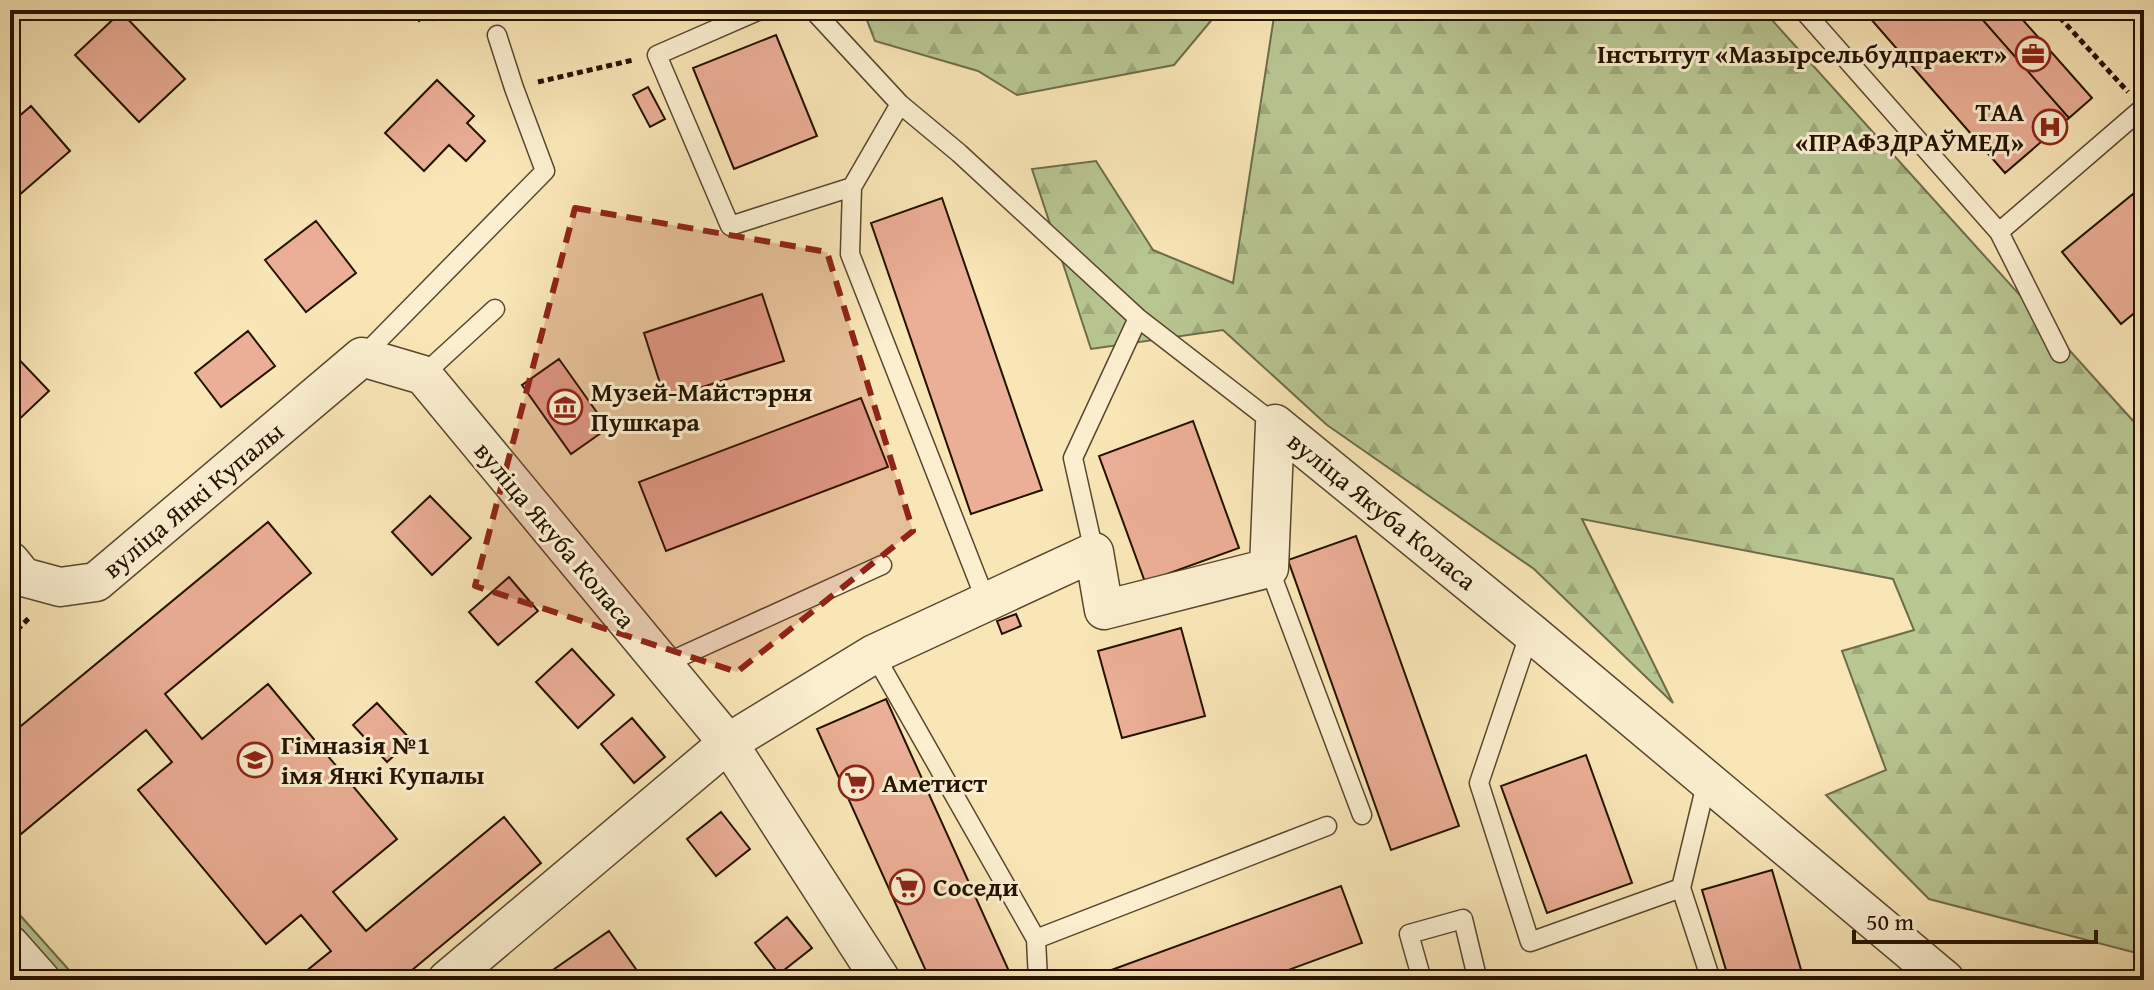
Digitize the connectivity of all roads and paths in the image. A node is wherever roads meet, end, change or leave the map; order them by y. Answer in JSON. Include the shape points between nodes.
{"nodes":[{"id":1,"x":760,"y":10,"type":"edge"},
{"id":2,"x":813,"y":10,"type":"edge"},
{"id":3,"x":1803,"y":10,"type":"edge"},
{"id":4,"x":2053,"y":10,"type":"edge"},
{"id":5,"x":497,"y":35,"type":"dead end"},
{"id":6,"x":657,"y":55,"type":"junction"},
{"id":7,"x":514,"y":88,"type":"junction"},
{"id":8,"x":900,"y":104,"type":"junction"},
{"id":9,"x":2143,"y":107,"type":"edge"},
{"id":10,"x":852,"y":187,"type":"junction"},
{"id":11,"x":1999,"y":232,"type":"junction"},
{"id":12,"x":495,"y":309,"type":"dead end"},
{"id":13,"x":1138,"y":318,"type":"junction"},
{"id":14,"x":2060,"y":353,"type":"dead end"},
{"id":15,"x":362,"y":357,"type":"junction"},
{"id":16,"x":423,"y":375,"type":"junction"},
{"id":17,"x":1275,"y":424,"type":"junction"},
{"id":18,"x":1094,"y":552,"type":"junction"},
{"id":19,"x":10,"y":561,"type":"edge"},
{"id":20,"x":882,"y":565,"type":"dead end"},
{"id":21,"x":1269,"y":568,"type":"junction"},
{"id":22,"x":986,"y":601,"type":"junction"},
{"id":23,"x":1530,"y":632,"type":"junction"},
{"id":24,"x":874,"y":654,"type":"junction"},
{"id":25,"x":662,"y":665,"type":"junction"},
{"id":26,"x":728,"y":743,"type":"junction"},
{"id":27,"x":1707,"y":780,"type":"junction"},
{"id":28,"x":1362,"y":815,"type":"dead end"},
{"id":29,"x":1327,"y":826,"type":"dead end"},
{"id":30,"x":1681,"y":888,"type":"junction"},
{"id":31,"x":1036,"y":939,"type":"junction"},
{"id":32,"x":10,"y":945,"type":"edge"},
{"id":33,"x":463,"y":975,"type":"edge"},
{"id":34,"x":41,"y":980,"type":"edge"},
{"id":35,"x":881,"y":980,"type":"edge"},
{"id":36,"x":1038,"y":980,"type":"edge"},
{"id":37,"x":1422,"y":980,"type":"edge"},
{"id":38,"x":1466,"y":980,"type":"edge"},
{"id":39,"x":1711,"y":980,"type":"edge"},
{"id":40,"x":1945,"y":980,"type":"edge"}],
"edges":[{"from":1,"to":6,"type":"lane"},
{"from":2,"to":8,"type":"lane"},
{"from":3,"to":11,"type":"lane"},
{"from":4,"to":9,"type":"path"},
{"from":5,"to":7,"type":"lane"},
{"from":6,"to":7,"type":"path"},
{"from":6,"to":10,"type":"lane","via":[[730,226]]},
{"from":7,"to":15,"type":"lane","via":[[545,171]]},
{"from":8,"to":10,"type":"lane"},
{"from":8,"to":13,"type":"lane"},
{"from":9,"to":11,"type":"lane"},
{"from":10,"to":22,"type":"lane","via":[[850,254]]},
{"from":11,"to":14,"type":"lane"},
{"from":12,"to":16,"type":"lane"},
{"from":13,"to":17,"type":"lane"},
{"from":13,"to":18,"type":"lane","via":[[1073,458]]},
{"from":15,"to":16,"type":"street"},
{"from":15,"to":19,"type":"street","name":"вуліца Янкі Купалы","via":[[96,582],[60,587],[23,577]]},
{"from":16,"to":25,"type":"street","name":"вуліца Якуба Коласа"},
{"from":17,"to":21,"type":"street","name":"вуліца Якуба Коласа"},
{"from":17,"to":23,"type":"street","name":"вуліца Якуба Коласа"},
{"from":18,"to":21,"type":"street","via":[[1104,610]]},
{"from":18,"to":22,"type":"street"},
{"from":20,"to":25,"type":"lane"},
{"from":21,"to":28,"type":"lane"},
{"from":22,"to":24,"type":"street"},
{"from":23,"to":27,"type":"street","name":"вуліца Якуба Коласа"},
{"from":23,"to":30,"type":"lane","via":[[1479,783],[1530,942]]},
{"from":24,"to":26,"type":"street"},
{"from":24,"to":31,"type":"lane"},
{"from":25,"to":26,"type":"street","name":"вуліца Якуба Коласа"},
{"from":26,"to":33,"type":"street"},
{"from":26,"to":35,"type":"street","name":"вуліца Якуба Коласа"},
{"from":27,"to":30,"type":"lane"},
{"from":27,"to":40,"type":"street","name":"вуліца Якуба Коласа"},
{"from":29,"to":31,"type":"lane"},
{"from":30,"to":39,"type":"lane"},
{"from":31,"to":36,"type":"lane"},
{"from":32,"to":34,"type":"street"},
{"from":37,"to":38,"type":"lane","via":[[1409,934],[1463,919],[1477,977]]}]}
